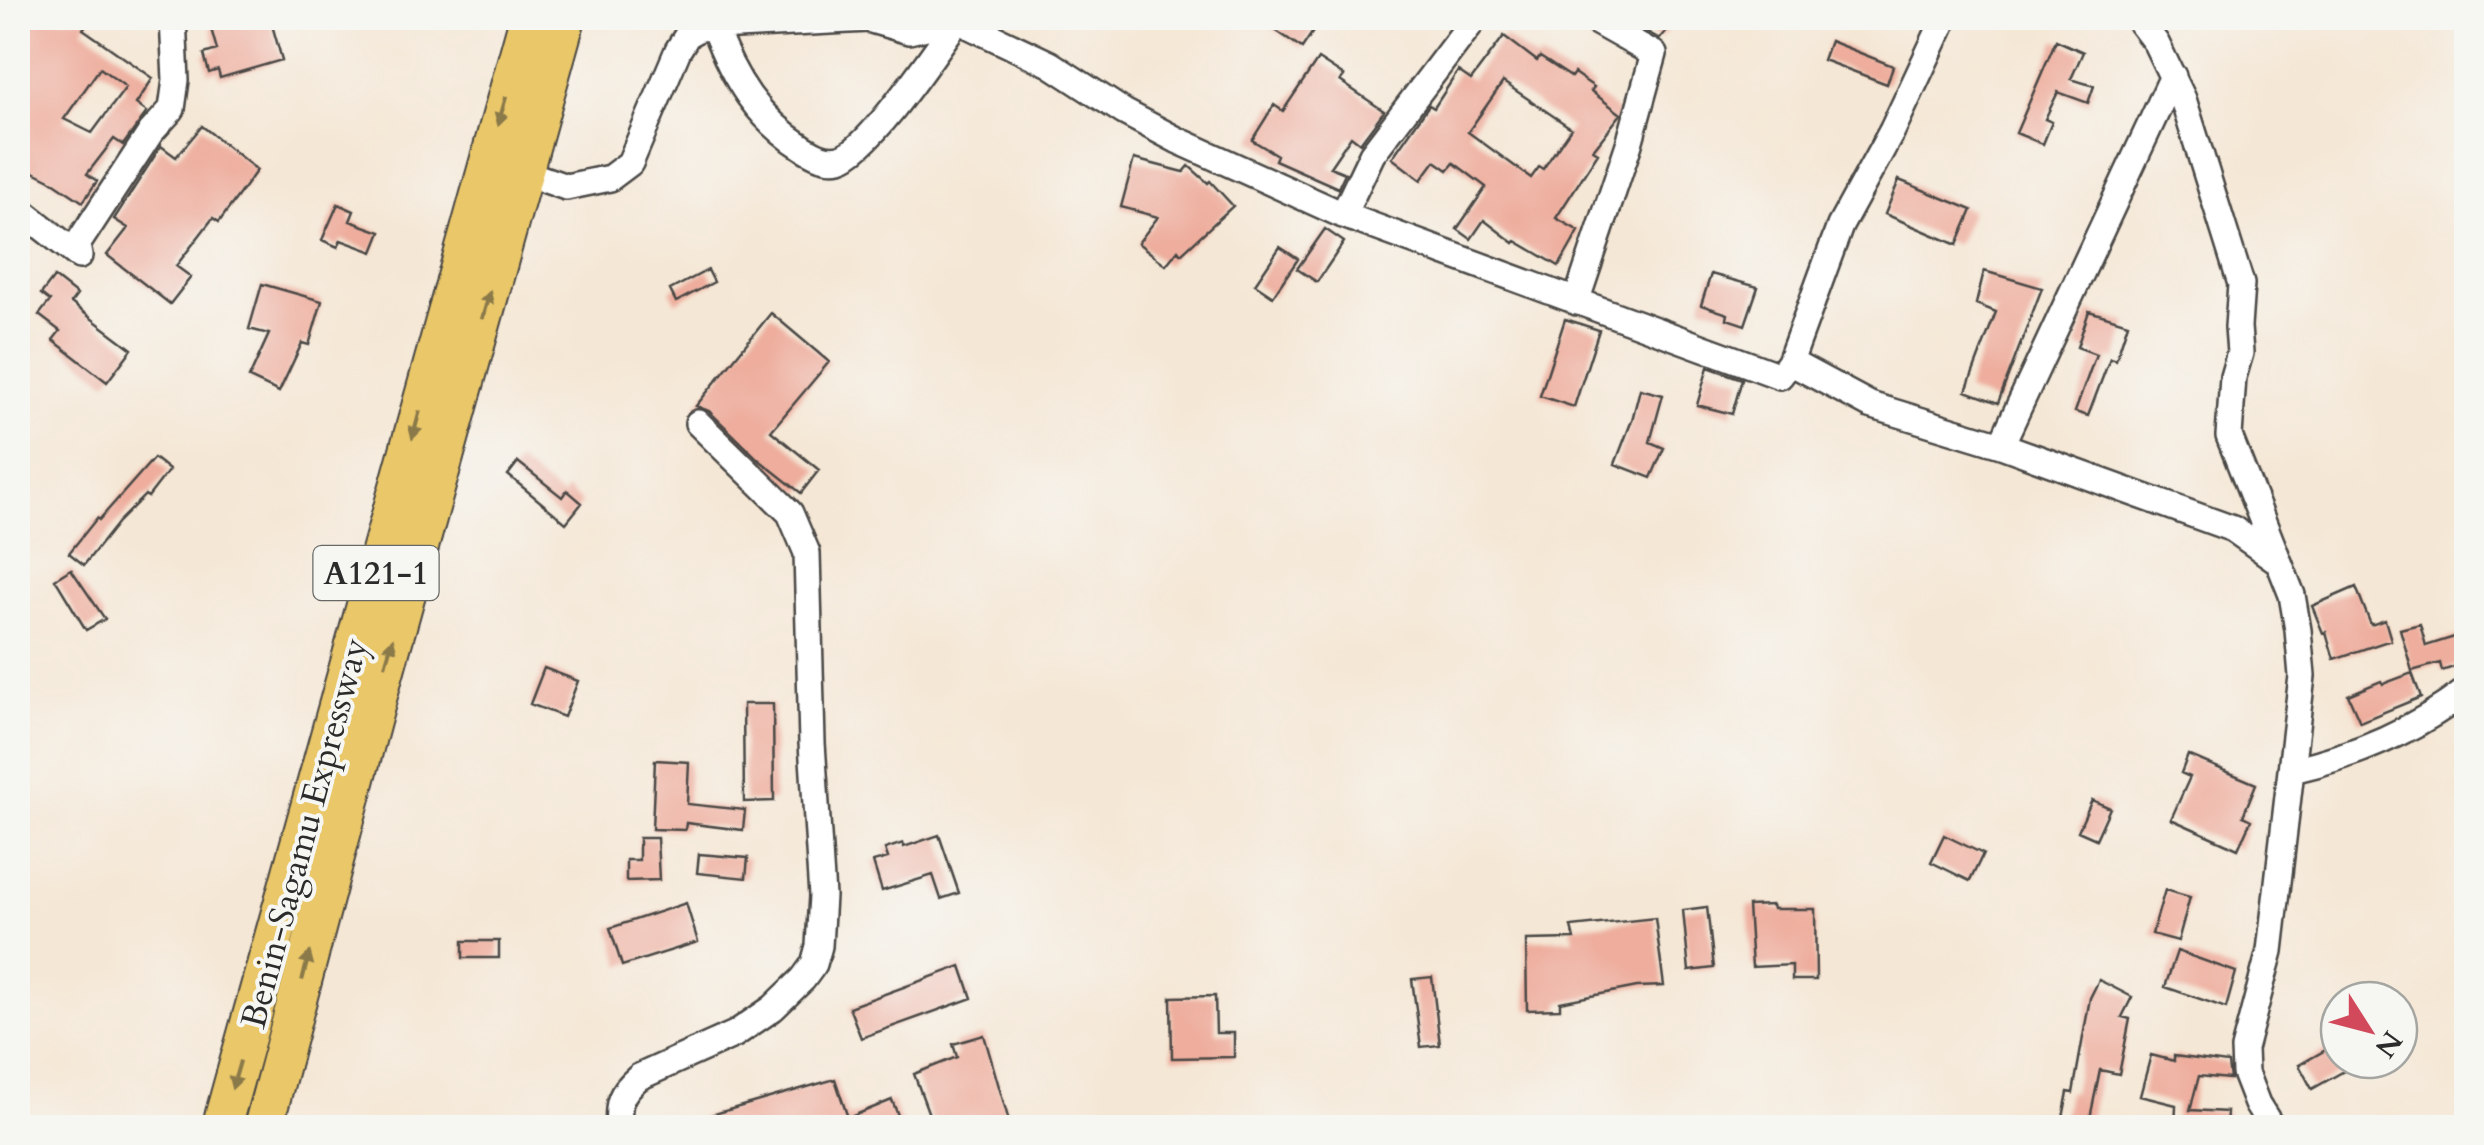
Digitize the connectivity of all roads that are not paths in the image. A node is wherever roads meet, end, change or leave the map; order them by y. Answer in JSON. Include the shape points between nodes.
{"nodes":[{"id":1,"x":173,"y":18,"type":"edge"},
{"id":2,"x":528,"y":18,"type":"edge"},
{"id":3,"x":566,"y":18,"type":"edge"},
{"id":4,"x":1590,"y":18,"type":"edge"},
{"id":5,"x":1945,"y":18,"type":"edge"},
{"id":6,"x":2137,"y":18,"type":"edge"},
{"id":7,"x":958,"y":19,"type":"edge"},
{"id":8,"x":1460,"y":24,"type":"edge"},
{"id":9,"x":714,"y":28,"type":"junction"},
{"id":10,"x":2174,"y":76,"type":"junction"},
{"id":11,"x":523,"y":172,"type":"junction"},
{"id":12,"x":18,"y":208,"type":"edge"},
{"id":13,"x":1344,"y":215,"type":"junction"},
{"id":14,"x":1576,"y":302,"type":"junction"},
{"id":15,"x":1790,"y":362,"type":"junction"},
{"id":16,"x":698,"y":423,"type":"dead end"},
{"id":17,"x":2000,"y":446,"type":"junction"},
{"id":18,"x":2279,"y":562,"type":"junction"},
{"id":19,"x":2466,"y":691,"type":"edge"},
{"id":20,"x":2292,"y":770,"type":"junction"},
{"id":21,"x":222,"y":1128,"type":"edge"},
{"id":22,"x":263,"y":1128,"type":"edge"},
{"id":23,"x":619,"y":1128,"type":"edge"},
{"id":24,"x":2272,"y":1128,"type":"edge"}],
"edges":[{"from":1,"to":12,"type":"street","via":[[172,109],[77,245],[78,256]]},
{"from":2,"to":21,"type":"highway","name":"Benin-Sagamu Expressway","number":"A121-1","one_way":true},
{"from":3,"to":11,"type":"highway","name":"Benin-Sagamu Expressway","number":"A121-1"},
{"from":4,"to":14,"type":"street","via":[[1654,54]]},
{"from":5,"to":15,"type":"street","via":[[1840,226]]},
{"from":6,"to":10,"type":"street"},
{"from":7,"to":9,"type":"street","via":[[909,32],[868,20]]},
{"from":7,"to":9,"type":"street","via":[[870,138],[842,158],[819,158],[780,133],[751,102]]},
{"from":7,"to":13,"type":"street","via":[[1178,140]]},
{"from":8,"to":13,"type":"street","via":[[1372,154]]},
{"from":9,"to":11,"type":"street","via":[[688,34],[630,163],[610,178],[566,187]]},
{"from":10,"to":17,"type":"street"},
{"from":10,"to":18,"type":"street","via":[[2241,284],[2229,436]]},
{"from":22,"to":11,"type":"highway","name":"Benin-Sagamu Expressway","number":"A121-1","one_way":true},
{"from":13,"to":14,"type":"street"},
{"from":14,"to":15,"type":"street","via":[[1780,376]]},
{"from":15,"to":17,"type":"street","via":[[1870,405]]},
{"from":16,"to":23,"type":"street","via":[[790,513],[807,553],[819,946],[804,979],[773,1008],[627,1087],[620,1095]]},
{"from":17,"to":18,"type":"street","via":[[2234,529]]},
{"from":18,"to":20,"type":"street","via":[[2292,596],[2302,676]]},
{"from":19,"to":20,"type":"street","via":[[2440,712],[2341,758]]},
{"from":20,"to":24,"type":"street","via":[[2270,950],[2244,1050],[2244,1072]]}]}
